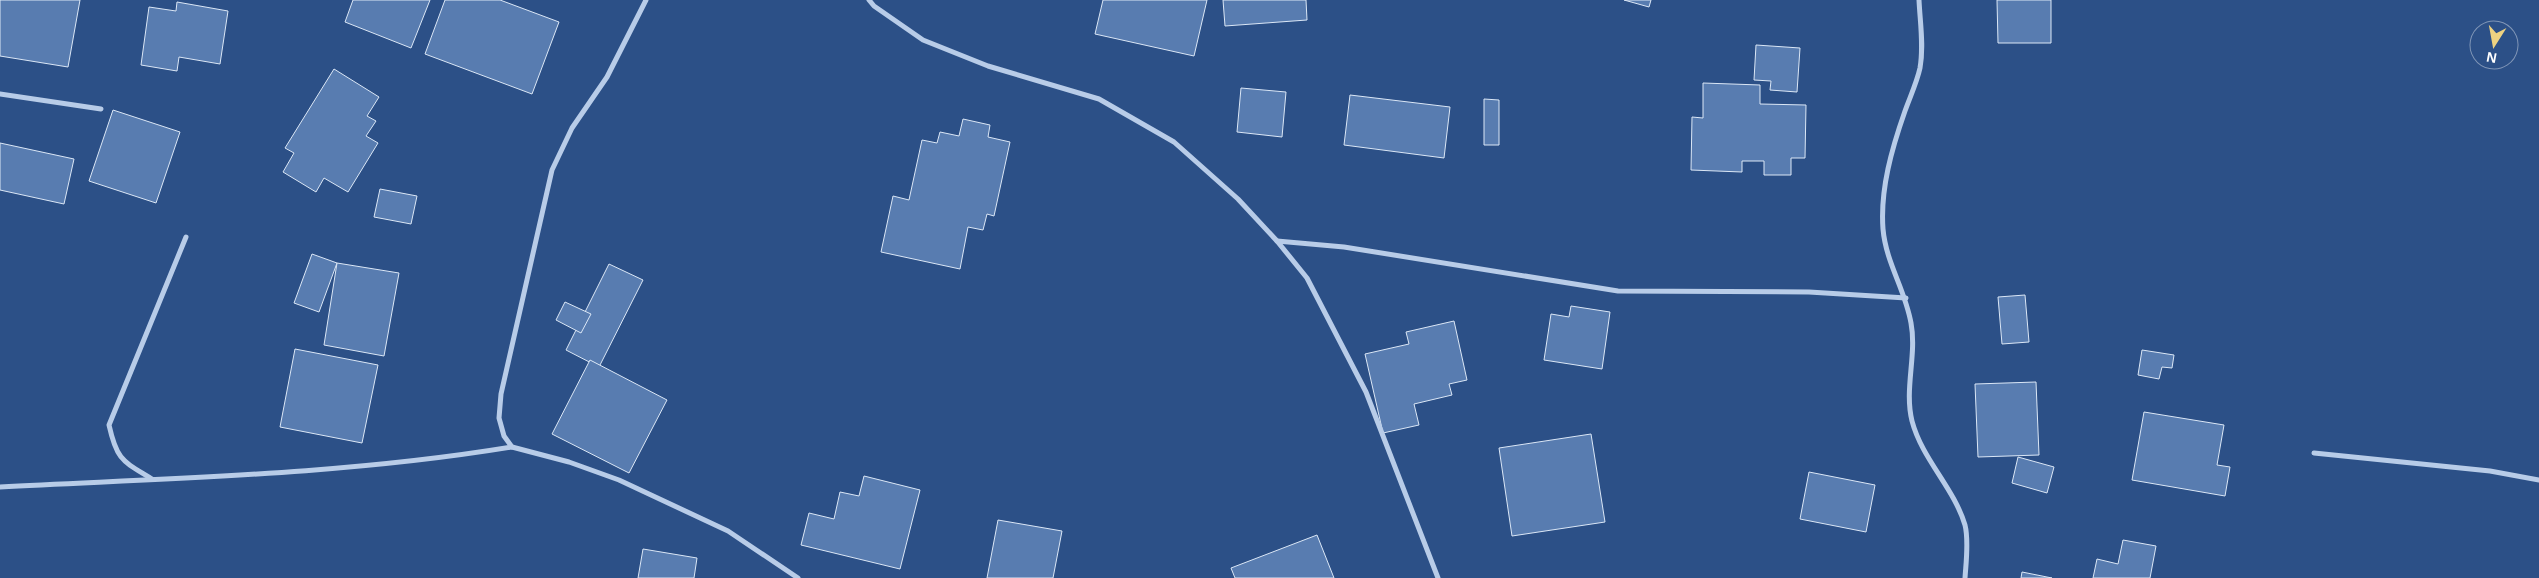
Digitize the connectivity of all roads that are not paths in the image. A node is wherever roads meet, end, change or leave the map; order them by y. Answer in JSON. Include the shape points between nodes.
{"nodes":[{"id":1,"x":646,"y":0,"type":"edge"},
{"id":2,"x":869,"y":0,"type":"edge"},
{"id":3,"x":1919,"y":0,"type":"edge"},
{"id":4,"x":0,"y":94,"type":"edge"},
{"id":5,"x":101,"y":109,"type":"dead end"},
{"id":6,"x":186,"y":237,"type":"dead end"},
{"id":7,"x":1277,"y":241,"type":"junction"},
{"id":8,"x":1906,"y":298,"type":"junction"},
{"id":9,"x":512,"y":447,"type":"junction"},
{"id":10,"x":2314,"y":453,"type":"dead end"},
{"id":11,"x":153,"y":480,"type":"junction"},
{"id":12,"x":2539,"y":480,"type":"edge"},
{"id":13,"x":0,"y":486,"type":"edge"},
{"id":14,"x":798,"y":578,"type":"edge"},
{"id":15,"x":1438,"y":578,"type":"edge"},
{"id":16,"x":1965,"y":578,"type":"edge"}],
"edges":[{"from":1,"to":9,"type":"street","via":[[607,77],[572,128],[552,170],[500,406],[499,418],[504,436]]},
{"from":2,"to":7,"type":"street","via":[[923,40],[988,66],[1099,99],[1174,142],[1238,199]]},
{"from":3,"to":8,"type":"street","via":[[1920,68],[1894,144],[1884,195],[1886,253]]},
{"from":4,"to":5,"type":"street"},
{"from":6,"to":11,"type":"street","via":[[109,425],[114,448],[123,461]]},
{"from":7,"to":8,"type":"street","via":[[1344,247],[1618,291],[1809,292]]},
{"from":7,"to":15,"type":"street","via":[[1307,278],[1366,392]]},
{"from":8,"to":16,"type":"street","via":[[1912,325],[1912,420],[1930,462],[1959,509],[1965,527]]},
{"from":9,"to":11,"type":"street","via":[[417,461],[312,471]]},
{"from":9,"to":14,"type":"street","via":[[619,480],[728,531]]},
{"from":10,"to":12,"type":"street","via":[[2490,471]]},
{"from":11,"to":13,"type":"street"}]}
